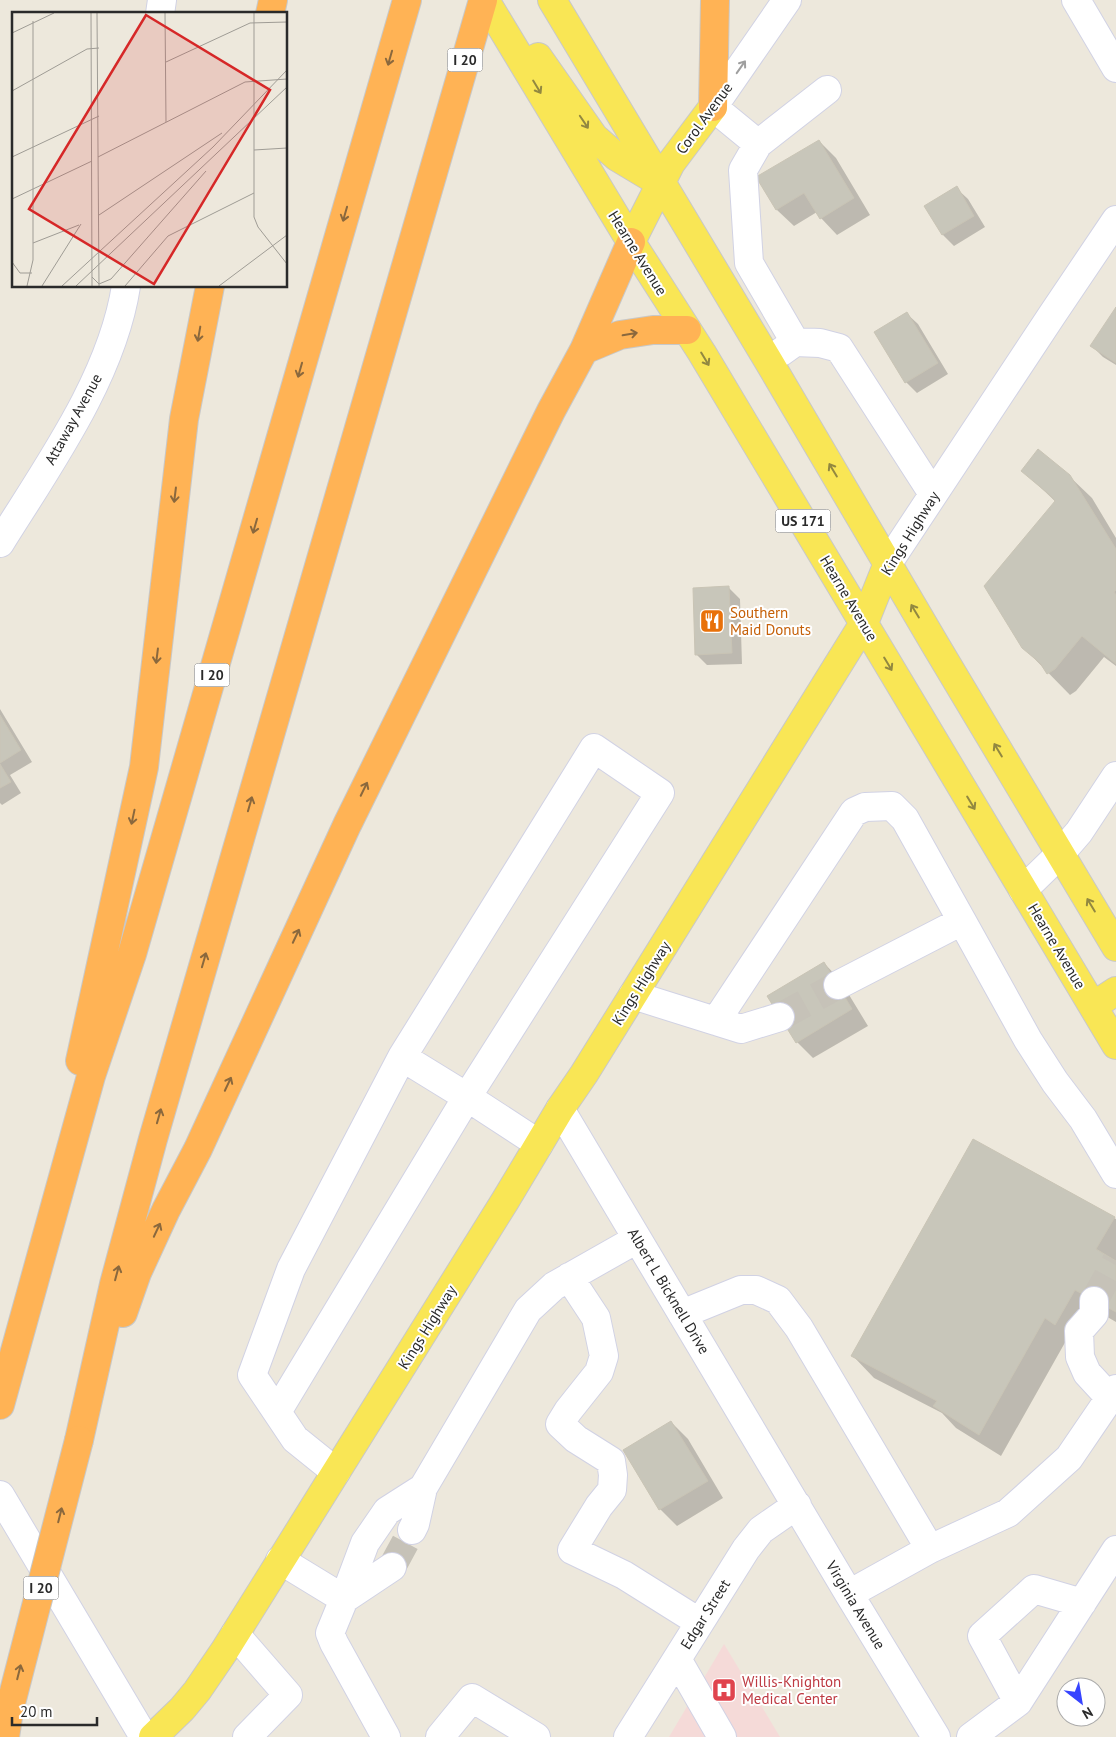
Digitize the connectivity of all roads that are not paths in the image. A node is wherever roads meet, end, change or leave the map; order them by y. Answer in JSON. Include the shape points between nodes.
{"nodes":[{"id":1,"x":484,"y":0,"type":"edge"},
{"id":2,"x":552,"y":0,"type":"edge"},
{"id":3,"x":715,"y":0,"type":"edge"},
{"id":4,"x":787,"y":0,"type":"edge"},
{"id":5,"x":1076,"y":0,"type":"edge"},
{"id":6,"x":406,"y":5,"type":"edge"},
{"id":7,"x":506,"y":35,"type":"junction"},
{"id":8,"x":1116,"y":68,"type":"edge"},
{"id":9,"x":827,"y":90,"type":"dead end"},
{"id":10,"x":713,"y":108,"type":"junction"},
{"id":11,"x":758,"y":144,"type":"junction"},
{"id":12,"x":660,"y":182,"type":"junction"},
{"id":13,"x":1116,"y":220,"type":"edge"},
{"id":14,"x":631,"y":242,"type":"junction"},
{"id":15,"x":126,"y":288,"type":"edge"},
{"id":16,"x":210,"y":288,"type":"edge"},
{"id":17,"x":687,"y":330,"type":"junction"},
{"id":18,"x":795,"y":342,"type":"junction"},
{"id":19,"x":584,"y":350,"type":"junction"},
{"id":20,"x":769,"y":362,"type":"junction"},
{"id":21,"x":934,"y":494,"type":"junction"},
{"id":22,"x":0,"y":542,"type":"edge"},
{"id":23,"x":888,"y":563,"type":"junction"},
{"id":24,"x":864,"y":623,"type":"junction"},
{"id":25,"x":1116,"y":776,"type":"edge"},
{"id":26,"x":1060,"y":854,"type":"junction"},
{"id":27,"x":1024,"y":890,"type":"junction"},
{"id":28,"x":962,"y":921,"type":"junction"},
{"id":29,"x":1116,"y":946,"type":"edge"},
{"id":30,"x":838,"y":985,"type":"tunnel mouth"},
{"id":31,"x":1116,"y":991,"type":"edge"},
{"id":32,"x":633,"y":995,"type":"junction"},
{"id":33,"x":1092,"y":1006,"type":"junction"},
{"id":34,"x":780,"y":1016,"type":"tunnel mouth"},
{"id":35,"x":716,"y":1021,"type":"junction"},
{"id":36,"x":1116,"y":1045,"type":"edge"},
{"id":37,"x":402,"y":1057,"type":"junction"},
{"id":38,"x":467,"y":1096,"type":"junction"},
{"id":39,"x":560,"y":1110,"type":"junction"},
{"id":40,"x":539,"y":1144,"type":"junction"},
{"id":41,"x":1116,"y":1174,"type":"edge"},
{"id":42,"x":637,"y":1238,"type":"junction"},
{"id":43,"x":569,"y":1277,"type":"junction"},
{"id":44,"x":1094,"y":1300,"type":"tunnel mouth"},
{"id":45,"x":682,"y":1314,"type":"junction"},
{"id":46,"x":18,"y":1338,"type":"junction"},
{"id":47,"x":1113,"y":1394,"type":"edge"},
{"id":48,"x":0,"y":1405,"type":"edge"},
{"id":49,"x":277,"y":1412,"type":"junction"},
{"id":50,"x":79,"y":1440,"type":"junction"},
{"id":51,"x":336,"y":1472,"type":"junction"},
{"id":52,"x":778,"y":1473,"type":"joint"},
{"id":53,"x":422,"y":1488,"type":"junction"},
{"id":54,"x":0,"y":1495,"type":"edge"},
{"id":55,"x":796,"y":1505,"type":"junction"},
{"id":56,"x":412,"y":1530,"type":"tunnel mouth"},
{"id":57,"x":930,"y":1549,"type":"junction"},
{"id":58,"x":1116,"y":1550,"type":"edge"},
{"id":59,"x":280,"y":1560,"type":"junction"},
{"id":60,"x":392,"y":1567,"type":"tunnel mouth"},
{"id":61,"x":849,"y":1594,"type":"junction"},
{"id":62,"x":344,"y":1599,"type":"junction"},
{"id":63,"x":1082,"y":1603,"type":"junction"},
{"id":64,"x":699,"y":1622,"type":"junction"},
{"id":65,"x":235,"y":1634,"type":"junction"},
{"id":66,"x":677,"y":1659,"type":"junction"},
{"id":67,"x":1018,"y":1702,"type":"junction"},
{"id":68,"x":4,"y":1737,"type":"edge"},
{"id":69,"x":144,"y":1737,"type":"edge"},
{"id":70,"x":153,"y":1737,"type":"edge"},
{"id":71,"x":247,"y":1737,"type":"edge"},
{"id":72,"x":386,"y":1737,"type":"edge"},
{"id":73,"x":440,"y":1737,"type":"edge"},
{"id":74,"x":536,"y":1737,"type":"edge"},
{"id":75,"x":628,"y":1737,"type":"edge"},
{"id":76,"x":722,"y":1737,"type":"edge"},
{"id":77,"x":936,"y":1737,"type":"edge"},
{"id":78,"x":972,"y":1737,"type":"edge"}],
"edges":[{"from":1,"to":7,"type":"main road","name":"Hearne Avenue","number":"US 171"},
{"from":50,"to":1,"type":"highway","number":"I 20","one_way":true,"via":[[114,1284],[153,1139]]},
{"from":2,"to":12,"type":"main road","number":"US 171"},
{"from":3,"to":10,"type":"highway"},
{"from":10,"to":4,"type":"street","name":"Corol Avenue","one_way":true},
{"from":5,"to":8,"type":"street"},
{"from":6,"to":46,"type":"highway","number":"I 20","one_way":true},
{"from":7,"to":12,"type":"main road","one_way":true,"via":[[541,59],[594,137],[617,157]]},
{"from":7,"to":14,"type":"main road","name":"Hearne Avenue","number":"US 171","one_way":true},
{"from":9,"to":11,"type":"street"},
{"from":10,"to":11,"type":"street"},
{"from":10,"to":12,"type":"main road","name":"Corol Avenue"},
{"from":11,"to":18,"type":"street","via":[[743,170],[749,263]]},
{"from":12,"to":14,"type":"main road","name":"Corol Avenue"},
{"from":12,"to":20,"type":"main road","number":"US 171"},
{"from":13,"to":21,"type":"street","name":"Kings Highway"},
{"from":14,"to":17,"type":"main road","name":"Hearne Avenue","number":"US 171"},
{"from":14,"to":19,"type":"highway"},
{"from":15,"to":22,"type":"street","name":"Attaway Avenue","via":[[114,334],[99,372],[70,430]]},
{"from":16,"to":46,"type":"highway","one_way":true,"via":[[184,420],[144,767]]},
{"from":19,"to":17,"type":"highway","one_way":true,"via":[[620,335],[653,330]]},
{"from":17,"to":24,"type":"main road","name":"Hearne Avenue","number":"US 171","one_way":true},
{"from":18,"to":20,"type":"street"},
{"from":18,"to":21,"type":"street","via":[[839,348]]},
{"from":50,"to":19,"type":"highway","one_way":true,"via":[[137,1273],[166,1210],[198,1149],[347,825]]},
{"from":23,"to":20,"type":"main road","number":"US 171","one_way":true},
{"from":21,"to":23,"type":"street","name":"Kings Highway"},
{"from":23,"to":24,"type":"main road","name":"Kings Highway"},
{"from":26,"to":23,"type":"main road","number":"US 171","one_way":true},
{"from":24,"to":27,"type":"main road","name":"Hearne Avenue","number":"US 171","one_way":true},
{"from":24,"to":32,"type":"main road","name":"Kings Highway"},
{"from":25,"to":26,"type":"street"},
{"from":26,"to":27,"type":"street"},
{"from":29,"to":26,"type":"main road","number":"US 171","one_way":true},
{"from":27,"to":33,"type":"main road","name":"Hearne Avenue","number":"US 171"},
{"from":28,"to":30,"type":"street"},
{"from":28,"to":35,"type":"street","via":[[905,819],[892,806],[865,807],[854,812]]},
{"from":28,"to":41,"type":"street","via":[[1028,1040],[1083,1119]]},
{"from":31,"to":33,"type":"main road"},
{"from":32,"to":35,"type":"street"},
{"from":32,"to":39,"type":"main road","name":"Kings Highway"},
{"from":33,"to":36,"type":"main road","name":"Hearne Avenue","number":"US 171"},
{"from":34,"to":35,"type":"street","via":[[741,1029]]},
{"from":37,"to":38,"type":"street"},
{"from":37,"to":38,"type":"street","via":[[594,748],[660,793]]},
{"from":37,"to":49,"type":"street","via":[[291,1269],[252,1375]]},
{"from":38,"to":40,"type":"street"},
{"from":38,"to":49,"type":"street"},
{"from":39,"to":40,"type":"main road","name":"Kings Highway"},
{"from":39,"to":42,"type":"street","name":"Albert L Bicknell Drive"},
{"from":40,"to":51,"type":"main road","name":"Kings Highway"},
{"from":42,"to":43,"type":"street"},
{"from":42,"to":45,"type":"street","name":"Albert L Bicknell Drive"},
{"from":43,"to":53,"type":"street","via":[[528,1310]]},
{"from":43,"to":64,"type":"street","via":[[596,1318],[604,1356],[599,1372],[560,1424],[576,1439],[611,1461],[613,1475],[612,1490],[572,1550],[624,1575]]},
{"from":44,"to":47,"type":"street","via":[[1094,1314],[1079,1331],[1080,1356],[1087,1373]]},
{"from":45,"to":52,"type":"street","name":"Albert L Bicknell Drive"},
{"from":45,"to":57,"type":"street","via":[[740,1290],[756,1290],[778,1300],[799,1328]]},
{"from":46,"to":48,"type":"highway","number":"I 20"},
{"from":47,"to":57,"type":"street","via":[[1069,1458],[1008,1513]]},
{"from":49,"to":51,"type":"street","via":[[295,1439]]},
{"from":68,"to":50,"type":"highway","number":"I 20","one_way":true,"bridge":true},
{"from":51,"to":59,"type":"main road","name":"Kings Highway"},
{"from":52,"to":55,"type":"street","name":"Virginia Avenue"},
{"from":53,"to":56,"type":"street"},
{"from":53,"to":62,"type":"street","via":[[388,1511],[365,1543]]},
{"from":54,"to":69,"type":"street"},
{"from":55,"to":61,"type":"street","name":"Virginia Avenue"},
{"from":55,"to":64,"type":"street","name":"Edgar Street","via":[[761,1530]]},
{"from":57,"to":61,"type":"street"},
{"from":58,"to":63,"type":"street"},
{"from":59,"to":62,"type":"street"},
{"from":59,"to":65,"type":"main road","name":"Kings Highway"},
{"from":60,"to":62,"type":"street"},
{"from":61,"to":77,"type":"street","name":"Virginia Avenue"},
{"from":62,"to":72,"type":"street","via":[[330,1633]]},
{"from":63,"to":67,"type":"street"},
{"from":63,"to":67,"type":"street","via":[[1034,1589],[982,1636]]},
{"from":64,"to":66,"type":"street","name":"Edgar Street"},
{"from":65,"to":70,"type":"main road","name":"Kings Highway","via":[[182,1709]]},
{"from":65,"to":71,"type":"street","via":[[288,1695]]},
{"from":66,"to":75,"type":"street","name":"Edgar Street"},
{"from":66,"to":76,"type":"street"},
{"from":67,"to":78,"type":"street"},
{"from":73,"to":74,"type":"street","via":[[472,1698]]}]}
